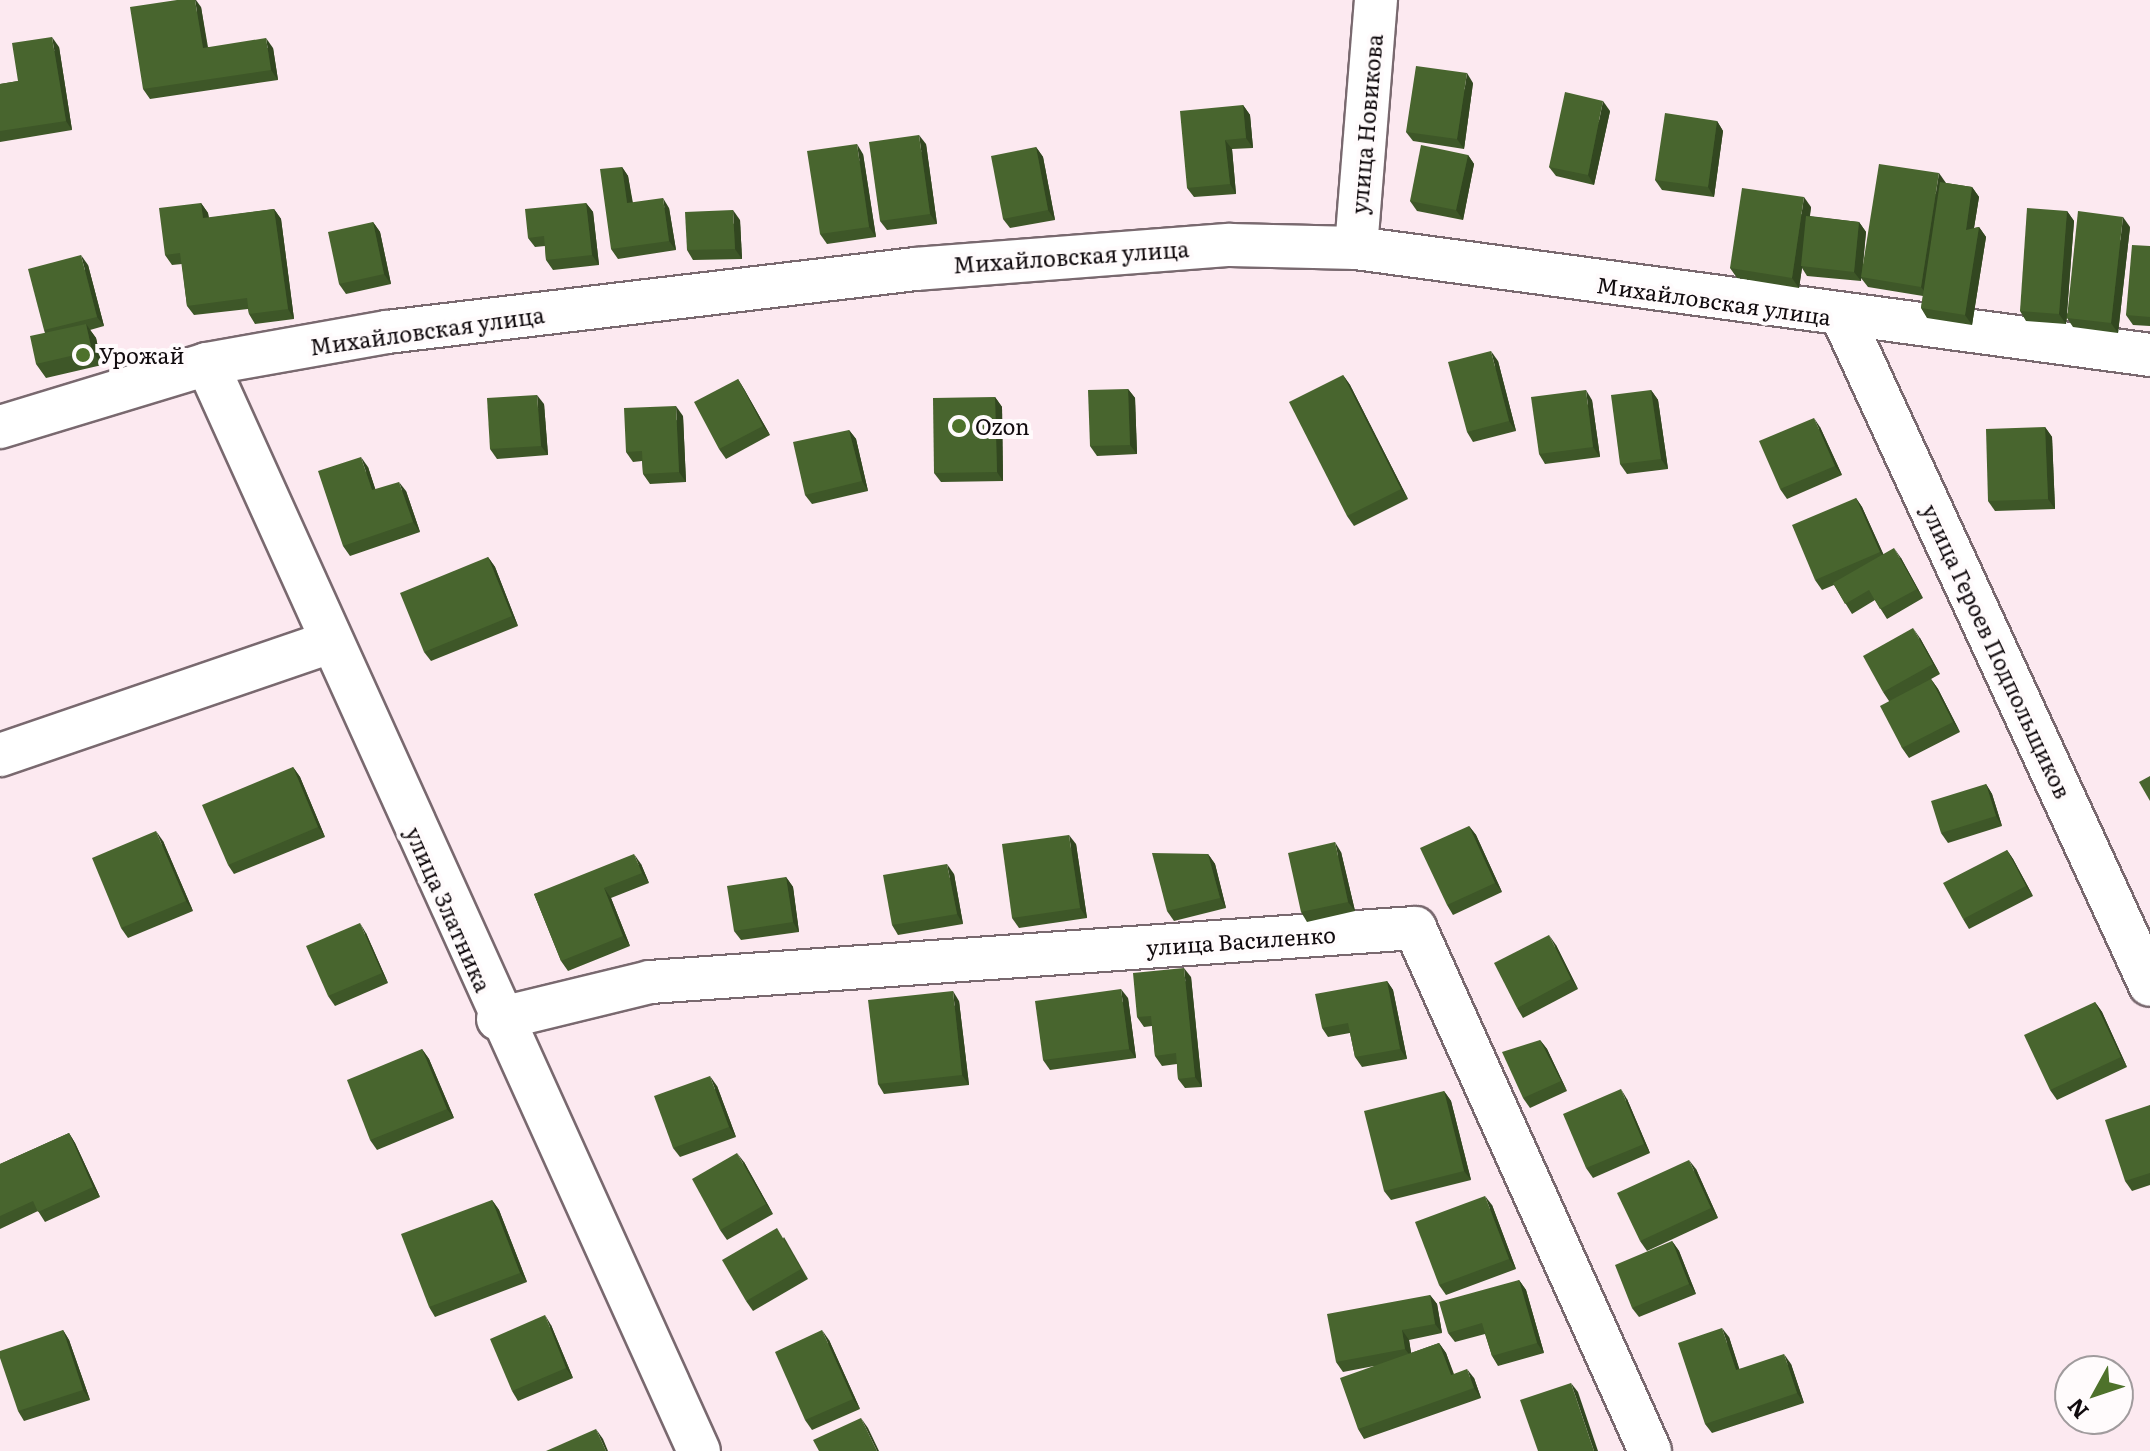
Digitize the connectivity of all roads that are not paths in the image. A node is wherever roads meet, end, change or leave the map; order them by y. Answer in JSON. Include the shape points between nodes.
{"nodes":[{"id":1,"x":1376,"y":0,"type":"edge"},
{"id":2,"x":1356,"y":248,"type":"junction"},
{"id":3,"x":1843,"y":318,"type":"junction"},
{"id":4,"x":2150,"y":355,"type":"edge"},
{"id":5,"x":207,"y":364,"type":"junction"},
{"id":6,"x":0,"y":427,"type":"edge"},
{"id":7,"x":328,"y":643,"type":"junction"},
{"id":8,"x":0,"y":755,"type":"edge"},
{"id":9,"x":2150,"y":985,"type":"edge"},
{"id":10,"x":498,"y":1019,"type":"junction"},
{"id":11,"x":699,"y":1451,"type":"edge"},
{"id":12,"x":1650,"y":1451,"type":"edge"}],
"edges":[{"from":1,"to":2,"type":"street","name":"улица Новикова"},
{"from":2,"to":3,"type":"street","name":"Михайловская улица"},
{"from":2,"to":5,"type":"street","name":"Михайловская улица","via":[[1092,251],[402,330]]},
{"from":3,"to":4,"type":"street","name":"Михайловская улица"},
{"from":3,"to":9,"type":"street","name":"улица Героев Подпольщиков"},
{"from":5,"to":6,"type":"street","name":"Михайловская улица"},
{"from":5,"to":7,"type":"street","name":"улица Златника"},
{"from":7,"to":8,"type":"street"},
{"from":7,"to":10,"type":"street","name":"улица Златника"},
{"from":10,"to":11,"type":"street","name":"улица Златника"},
{"from":10,"to":12,"type":"street","name":"улица Василенко","via":[[650,982],[1415,928]]}]}
